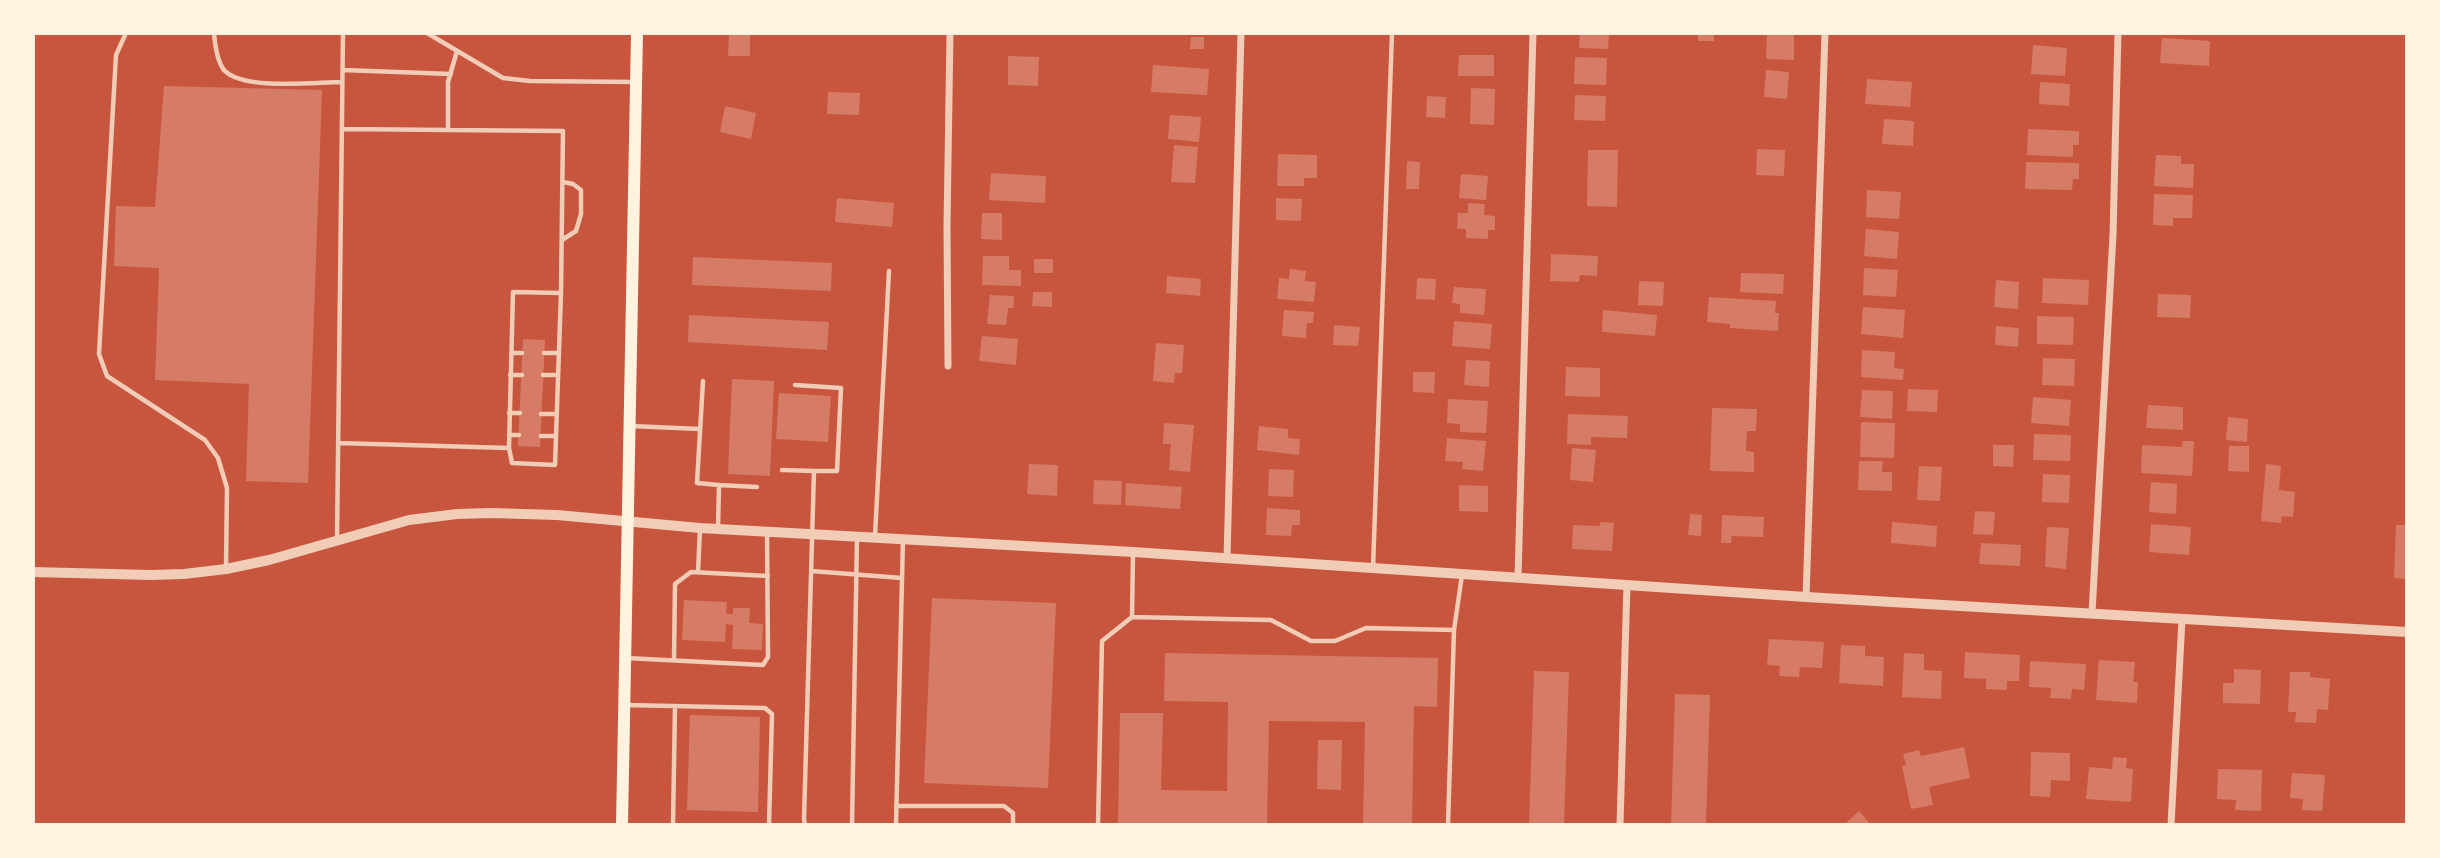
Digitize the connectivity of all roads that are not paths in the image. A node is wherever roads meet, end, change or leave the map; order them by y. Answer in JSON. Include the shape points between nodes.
{"nodes":[{"id":1,"x":126,"y":33,"type":"edge"},
{"id":2,"x":214,"y":33,"type":"edge"},
{"id":3,"x":343,"y":33,"type":"edge"},
{"id":4,"x":428,"y":33,"type":"edge"},
{"id":5,"x":637,"y":33,"type":"edge"},
{"id":6,"x":950,"y":33,"type":"edge"},
{"id":7,"x":1241,"y":33,"type":"edge"},
{"id":8,"x":1392,"y":33,"type":"edge"},
{"id":9,"x":1533,"y":33,"type":"edge"},
{"id":10,"x":1825,"y":33,"type":"edge"},
{"id":11,"x":2118,"y":33,"type":"edge"},
{"id":12,"x":457,"y":51,"type":"junction"},
{"id":13,"x":343,"y":70,"type":"junction"},
{"id":14,"x":451,"y":74,"type":"junction"},
{"id":15,"x":342,"y":82,"type":"junction"},
{"id":16,"x":636,"y":82,"type":"junction"},
{"id":17,"x":342,"y":129,"type":"junction"},
{"id":18,"x":448,"y":130,"type":"junction"},
{"id":19,"x":563,"y":182,"type":"junction"},
{"id":20,"x":562,"y":240,"type":"junction"},
{"id":21,"x":889,"y":271,"type":"dead end"},
{"id":22,"x":561,"y":293,"type":"junction"},
{"id":23,"x":511,"y":353,"type":"junction"},
{"id":24,"x":522,"y":353,"type":"dead end"},
{"id":25,"x":544,"y":353,"type":"dead end"},
{"id":26,"x":559,"y":353,"type":"junction"},
{"id":27,"x":948,"y":366,"type":"dead end"},
{"id":28,"x":522,"y":374,"type":"dead end"},
{"id":29,"x":510,"y":375,"type":"junction"},
{"id":30,"x":543,"y":375,"type":"dead end"},
{"id":31,"x":558,"y":375,"type":"junction"},
{"id":32,"x":703,"y":381,"type":"dead end"},
{"id":33,"x":795,"y":385,"type":"dead end"},
{"id":34,"x":509,"y":413,"type":"junction"},
{"id":35,"x":520,"y":413,"type":"dead end"},
{"id":36,"x":541,"y":414,"type":"dead end"},
{"id":37,"x":557,"y":414,"type":"junction"},
{"id":38,"x":628,"y":426,"type":"junction"},
{"id":39,"x":700,"y":429,"type":"junction"},
{"id":40,"x":509,"y":435,"type":"junction"},
{"id":41,"x":519,"y":435,"type":"dead end"},
{"id":42,"x":541,"y":436,"type":"dead end"},
{"id":43,"x":556,"y":436,"type":"junction"},
{"id":44,"x":338,"y":443,"type":"junction"},
{"id":45,"x":509,"y":448,"type":"junction"},
{"id":46,"x":782,"y":470,"type":"dead end"},
{"id":47,"x":814,"y":471,"type":"junction"},
{"id":48,"x":719,"y":485,"type":"junction"},
{"id":49,"x":757,"y":487,"type":"dead end"},
{"id":50,"x":626,"y":522,"type":"junction"},
{"id":51,"x":700,"y":528,"type":"junction"},
{"id":52,"x":718,"y":529,"type":"junction"},
{"id":53,"x":768,"y":531,"type":"junction"},
{"id":54,"x":812,"y":534,"type":"junction"},
{"id":55,"x":857,"y":536,"type":"junction"},
{"id":56,"x":875,"y":537,"type":"junction"},
{"id":57,"x":903,"y":538,"type":"junction"},
{"id":58,"x":337,"y":540,"type":"junction"},
{"id":59,"x":1133,"y":552,"type":"junction"},
{"id":60,"x":1227,"y":558,"type":"junction"},
{"id":61,"x":1373,"y":568,"type":"junction"},
{"id":62,"x":226,"y":569,"type":"junction"},
{"id":63,"x":811,"y":571,"type":"junction"},
{"id":64,"x":33,"y":572,"type":"edge"},
{"id":65,"x":698,"y":573,"type":"junction"},
{"id":66,"x":1462,"y":574,"type":"junction"},
{"id":67,"x":857,"y":575,"type":"junction"},
{"id":68,"x":768,"y":576,"type":"junction"},
{"id":69,"x":902,"y":578,"type":"junction"},
{"id":70,"x":1518,"y":578,"type":"junction"},
{"id":71,"x":1627,"y":584,"type":"junction"},
{"id":72,"x":1806,"y":597,"type":"junction"},
{"id":73,"x":2092,"y":613,"type":"junction"},
{"id":74,"x":1132,"y":617,"type":"junction"},
{"id":75,"x":2182,"y":619,"type":"junction"},
{"id":76,"x":1454,"y":630,"type":"junction"},
{"id":77,"x":2407,"y":632,"type":"edge"},
{"id":78,"x":625,"y":658,"type":"junction"},
{"id":79,"x":674,"y":660,"type":"junction"},
{"id":80,"x":624,"y":705,"type":"junction"},
{"id":81,"x":675,"y":706,"type":"junction"},
{"id":82,"x":896,"y":806,"type":"junction"},
{"id":83,"x":804,"y":822,"type":"edge"},
{"id":84,"x":622,"y":825,"type":"edge"},
{"id":85,"x":673,"y":825,"type":"edge"},
{"id":86,"x":769,"y":825,"type":"edge"},
{"id":87,"x":852,"y":825,"type":"edge"},
{"id":88,"x":896,"y":825,"type":"edge"},
{"id":89,"x":1013,"y":825,"type":"edge"},
{"id":90,"x":1098,"y":825,"type":"edge"},
{"id":91,"x":1448,"y":825,"type":"edge"},
{"id":92,"x":1620,"y":825,"type":"edge"},
{"id":93,"x":2171,"y":825,"type":"edge"}],
"edges":[{"from":1,"to":62,"type":"lane","via":[[116,55],[99,354],[107,376],[205,440],[218,458],[226,488]]},
{"from":2,"to":15,"type":"lane","via":[[224,70],[237,78],[253,83]]},
{"from":3,"to":13,"type":"lane"},
{"from":4,"to":12,"type":"lane"},
{"from":5,"to":16,"type":"main road"},
{"from":6,"to":27,"type":"street"},
{"from":7,"to":60,"type":"street"},
{"from":8,"to":61,"type":"lane"},
{"from":9,"to":70,"type":"street"},
{"from":10,"to":72,"type":"street"},
{"from":11,"to":73,"type":"street","via":[[2113,235]]},
{"from":12,"to":14,"type":"lane"},
{"from":12,"to":16,"type":"lane","via":[[503,78]]},
{"from":13,"to":14,"type":"lane"},
{"from":13,"to":15,"type":"lane"},
{"from":14,"to":18,"type":"lane"},
{"from":15,"to":17,"type":"lane"},
{"from":16,"to":38,"type":"main road"},
{"from":17,"to":18,"type":"lane"},
{"from":17,"to":44,"type":"lane"},
{"from":18,"to":19,"type":"lane","via":[[562,131]]},
{"from":19,"to":20,"type":"lane"},
{"from":19,"to":20,"type":"lane","via":[[581,190],[581,214],[576,232]]},
{"from":20,"to":22,"type":"lane"},
{"from":21,"to":56,"type":"lane"},
{"from":22,"to":23,"type":"lane","via":[[513,292]]},
{"from":22,"to":26,"type":"lane"},
{"from":23,"to":24,"type":"lane"},
{"from":23,"to":29,"type":"lane"},
{"from":25,"to":26,"type":"lane"},
{"from":26,"to":31,"type":"lane"},
{"from":28,"to":29,"type":"lane"},
{"from":29,"to":34,"type":"lane"},
{"from":30,"to":31,"type":"lane"},
{"from":31,"to":37,"type":"lane"},
{"from":32,"to":39,"type":"lane"},
{"from":33,"to":47,"type":"lane","via":[[841,388],[837,471]]},
{"from":34,"to":35,"type":"lane"},
{"from":34,"to":40,"type":"lane"},
{"from":36,"to":37,"type":"lane"},
{"from":37,"to":43,"type":"lane"},
{"from":38,"to":39,"type":"lane"},
{"from":38,"to":50,"type":"main road"},
{"from":39,"to":48,"type":"lane","via":[[697,483]]},
{"from":40,"to":41,"type":"lane"},
{"from":40,"to":45,"type":"lane"},
{"from":42,"to":43,"type":"lane"},
{"from":43,"to":45,"type":"lane","via":[[555,465],[512,463]]},
{"from":44,"to":45,"type":"lane"},
{"from":44,"to":58,"type":"lane"},
{"from":46,"to":47,"type":"lane"},
{"from":47,"to":54,"type":"lane"},
{"from":48,"to":49,"type":"lane"},
{"from":48,"to":52,"type":"lane"},
{"from":50,"to":51,"type":"street"},
{"from":50,"to":58,"type":"street","via":[[557,515],[457,514],[410,520]]},
{"from":50,"to":78,"type":"main road"},
{"from":51,"to":52,"type":"street"},
{"from":51,"to":65,"type":"lane"},
{"from":52,"to":53,"type":"street"},
{"from":53,"to":54,"type":"street"},
{"from":53,"to":68,"type":"lane"},
{"from":54,"to":55,"type":"street"},
{"from":54,"to":63,"type":"lane"},
{"from":55,"to":56,"type":"street"},
{"from":55,"to":67,"type":"lane"},
{"from":56,"to":57,"type":"street"},
{"from":57,"to":59,"type":"street"},
{"from":57,"to":69,"type":"lane"},
{"from":58,"to":62,"type":"street"},
{"from":59,"to":60,"type":"street"},
{"from":59,"to":74,"type":"lane"},
{"from":60,"to":61,"type":"street"},
{"from":61,"to":66,"type":"street"},
{"from":62,"to":64,"type":"street","via":[[151,575]]},
{"from":63,"to":67,"type":"lane"},
{"from":63,"to":83,"type":"lane"},
{"from":65,"to":68,"type":"lane"},
{"from":65,"to":79,"type":"lane","via":[[691,572],[675,584]]},
{"from":66,"to":70,"type":"street"},
{"from":66,"to":76,"type":"lane"},
{"from":67,"to":69,"type":"lane"},
{"from":67,"to":87,"type":"lane"},
{"from":68,"to":79,"type":"lane","via":[[768,657],[763,665]]},
{"from":69,"to":82,"type":"lane"},
{"from":70,"to":71,"type":"street"},
{"from":71,"to":72,"type":"street"},
{"from":71,"to":92,"type":"street"},
{"from":72,"to":73,"type":"street"},
{"from":73,"to":75,"type":"street"},
{"from":74,"to":76,"type":"lane","via":[[1271,620],[1321,641],[1335,641],[1366,628]]},
{"from":74,"to":90,"type":"lane","via":[[1102,641]]},
{"from":75,"to":77,"type":"street"},
{"from":75,"to":93,"type":"street"},
{"from":76,"to":91,"type":"lane"},
{"from":78,"to":79,"type":"lane"},
{"from":78,"to":80,"type":"main road"},
{"from":80,"to":81,"type":"lane"},
{"from":80,"to":84,"type":"main road"},
{"from":81,"to":85,"type":"lane"},
{"from":81,"to":86,"type":"lane","via":[[765,708],[772,714]]},
{"from":82,"to":88,"type":"lane"},
{"from":82,"to":89,"type":"lane","via":[[1004,806],[1013,813]]}]}
